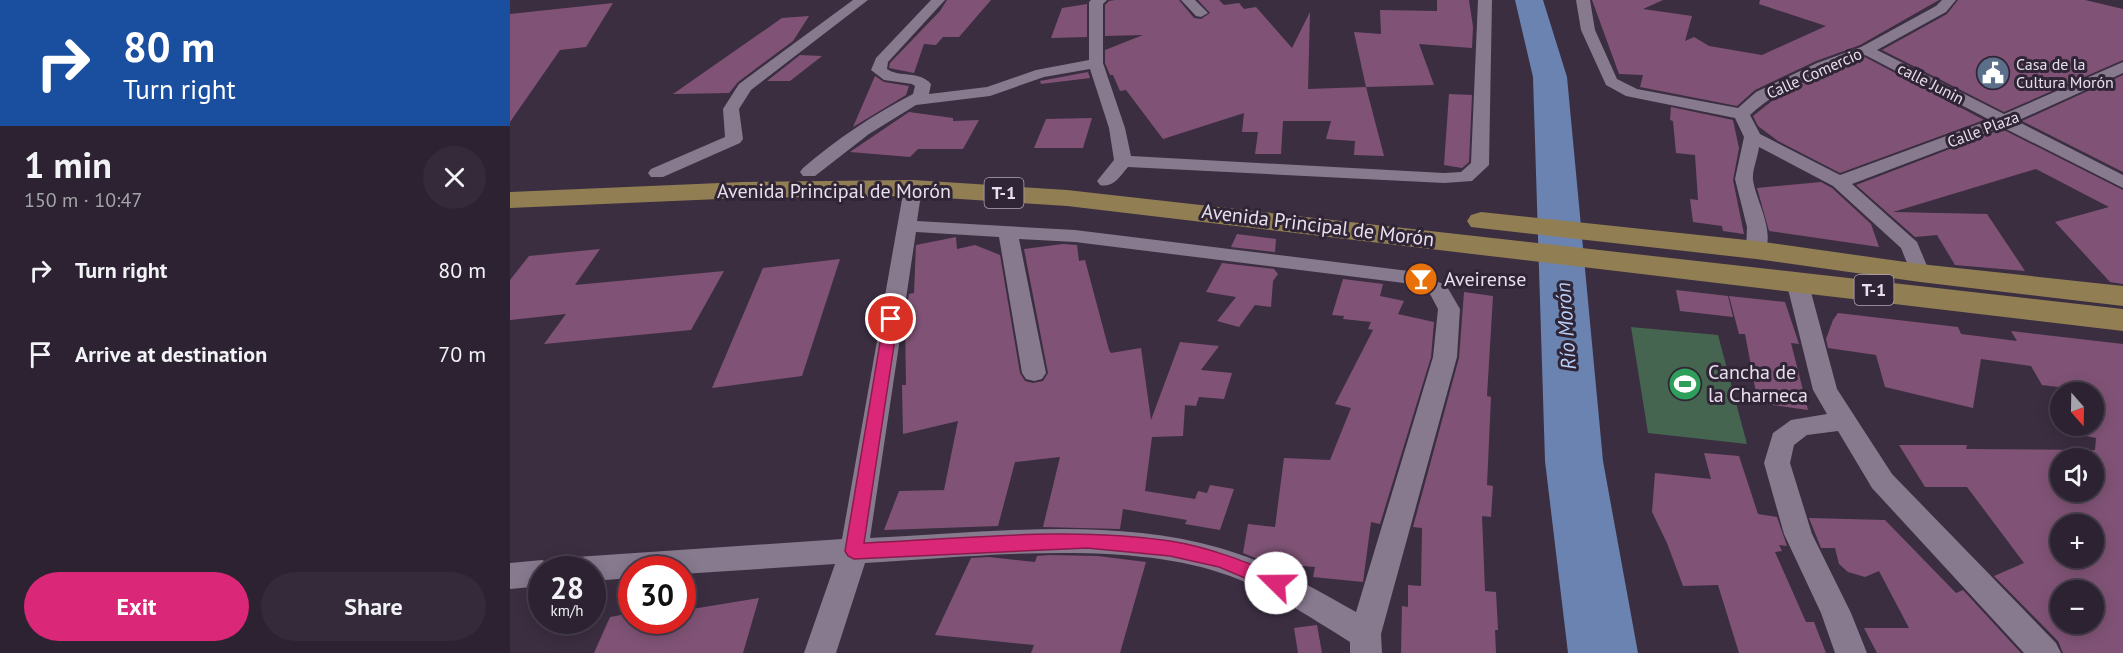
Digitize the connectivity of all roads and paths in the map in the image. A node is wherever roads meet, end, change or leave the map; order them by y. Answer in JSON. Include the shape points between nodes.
{"nodes":[{"id":1,"x":861,"y":0,"type":"edge"},
{"id":2,"x":938,"y":0,"type":"edge"},
{"id":3,"x":1100,"y":0,"type":"edge"},
{"id":4,"x":1188,"y":0,"type":"edge"},
{"id":5,"x":1485,"y":0,"type":"edge"},
{"id":6,"x":1583,"y":0,"type":"edge"},
{"id":7,"x":1949,"y":0,"type":"edge"},
{"id":8,"x":1201,"y":13,"type":"dead end"},
{"id":9,"x":1866,"y":50,"type":"junction"},
{"id":10,"x":1096,"y":63,"type":"junction"},
{"id":11,"x":2123,"y":67,"type":"edge"},
{"id":12,"x":911,"y":101,"type":"junction"},
{"id":13,"x":1741,"y":114,"type":"junction"},
{"id":14,"x":2007,"y":121,"type":"junction"},
{"id":15,"x":1754,"y":137,"type":"junction"},
{"id":16,"x":1115,"y":171,"type":"junction"},
{"id":17,"x":809,"y":172,"type":"junction"},
{"id":18,"x":657,"y":173,"type":"junction"},
{"id":19,"x":510,"y":181,"type":"edge"},
{"id":20,"x":1839,"y":182,"type":"junction"},
{"id":21,"x":2123,"y":182,"type":"edge"},
{"id":22,"x":913,"y":188,"type":"junction"},
{"id":23,"x":510,"y":200,"type":"edge"},
{"id":24,"x":906,"y":226,"type":"junction"},
{"id":25,"x":1008,"y":233,"type":"junction"},
{"id":26,"x":1490,"y":234,"type":"junction"},
{"id":27,"x":1624,"y":248,"type":"junction"},
{"id":28,"x":1756,"y":250,"type":"junction"},
{"id":29,"x":1920,"y":273,"type":"junction"},
{"id":30,"x":1797,"y":281,"type":"junction"},
{"id":31,"x":2123,"y":296,"type":"edge"},
{"id":32,"x":2123,"y":320,"type":"edge"},
{"id":33,"x":1034,"y":373,"type":"dead end"},
{"id":34,"x":1843,"y":421,"type":"junction"},
{"id":35,"x":854,"y":551,"type":"junction"},
{"id":36,"x":606,"y":567,"type":"edge"},
{"id":37,"x":528,"y":574,"type":"edge"},
{"id":38,"x":510,"y":576,"type":"edge"},
{"id":39,"x":1365,"y":644,"type":"edge"},
{"id":40,"x":820,"y":653,"type":"edge"},
{"id":41,"x":1851,"y":653,"type":"edge"},
{"id":42,"x":2045,"y":653,"type":"edge"}],
"edges":[{"from":1,"to":18,"type":"street","via":[[745,87],[731,109],[734,139]]},
{"from":2,"to":12,"type":"street","via":[[881,61],[879,70],[885,76],[923,84],[921,96]]},
{"from":3,"to":10,"type":"street","via":[[1096,2]]},
{"from":4,"to":8,"type":"street"},
{"from":5,"to":16,"type":"street","via":[[1480,165],[1466,177]]},
{"from":6,"to":13,"type":"street","via":[[1588,30],[1611,82],[1632,93]]},
{"from":7,"to":9,"type":"street","name":"Calle Comercio","via":[[1941,9]]},
{"from":9,"to":13,"type":"street","name":"Calle Comercio","via":[[1762,95]]},
{"from":9,"to":14,"type":"street","name":"calle Junin"},
{"from":10,"to":12,"type":"street","via":[[1041,73],[990,91]]},
{"from":10,"to":16,"type":"street","via":[[1117,128]]},
{"from":11,"to":14,"type":"street","name":"Calle Plaza"},
{"from":12,"to":17,"type":"street","via":[[889,111],[840,145]]},
{"from":13,"to":15,"type":"street"},
{"from":14,"to":20,"type":"street","name":"Calle Plaza"},
{"from":14,"to":21,"type":"street","name":"calle Junin"},
{"from":15,"to":20,"type":"street"},
{"from":15,"to":28,"type":"street","via":[[1744,179],[1756,227]]},
{"from":16,"to":17,"type":"main road","name":"Avenida Principal de Morón","number":"T-1"},
{"from":16,"to":26,"type":"main road","name":"Avenida Principal de Morón","number":"T-1"},
{"from":17,"to":18,"type":"main road","name":"Avenida Principal de Morón","number":"T-1"},
{"from":18,"to":19,"type":"main road","name":"Avenida Principal de Morón","number":"T-1"},
{"from":20,"to":29,"type":"street","via":[[1910,246]]},
{"from":22,"to":23,"type":"main road","name":"Avenida Principal de Morón","number":"T-1","via":[[743,190]]},
{"from":22,"to":24,"type":"street"},
{"from":22,"to":26,"type":"main road","name":"Avenida Principal de Morón","number":"T-1"},
{"from":24,"to":25,"type":"street"},
{"from":24,"to":35,"type":"street"},
{"from":25,"to":33,"type":"street"},
{"from":25,"to":39,"type":"street","via":[[1086,238],[1409,277],[1438,290],[1449,309],[1445,357]]},
{"from":26,"to":27,"type":"main road","name":"Avenida Principal de Morón","number":"T-1"},
{"from":27,"to":28,"type":"main road","number":"T-1"},
{"from":27,"to":30,"type":"main road","name":"Avenida Principal de Morón","number":"T-1"},
{"from":28,"to":29,"type":"main road","number":"T-1"},
{"from":29,"to":31,"type":"main road","number":"T-1"},
{"from":30,"to":32,"type":"main road","name":"Avenida Principal de Morón","number":"T-1"},
{"from":30,"to":34,"type":"street","via":[[1825,390]]},
{"from":34,"to":41,"type":"street","via":[[1800,427],[1782,440],[1777,463],[1798,534]]},
{"from":34,"to":42,"type":"street","via":[[1882,481]]},
{"from":35,"to":36,"type":"street"},
{"from":35,"to":39,"type":"street","via":[[1087,540],[1170,549],[1221,560],[1276,583]]},
{"from":35,"to":40,"type":"street"},
{"from":37,"to":38,"type":"street"}]}
